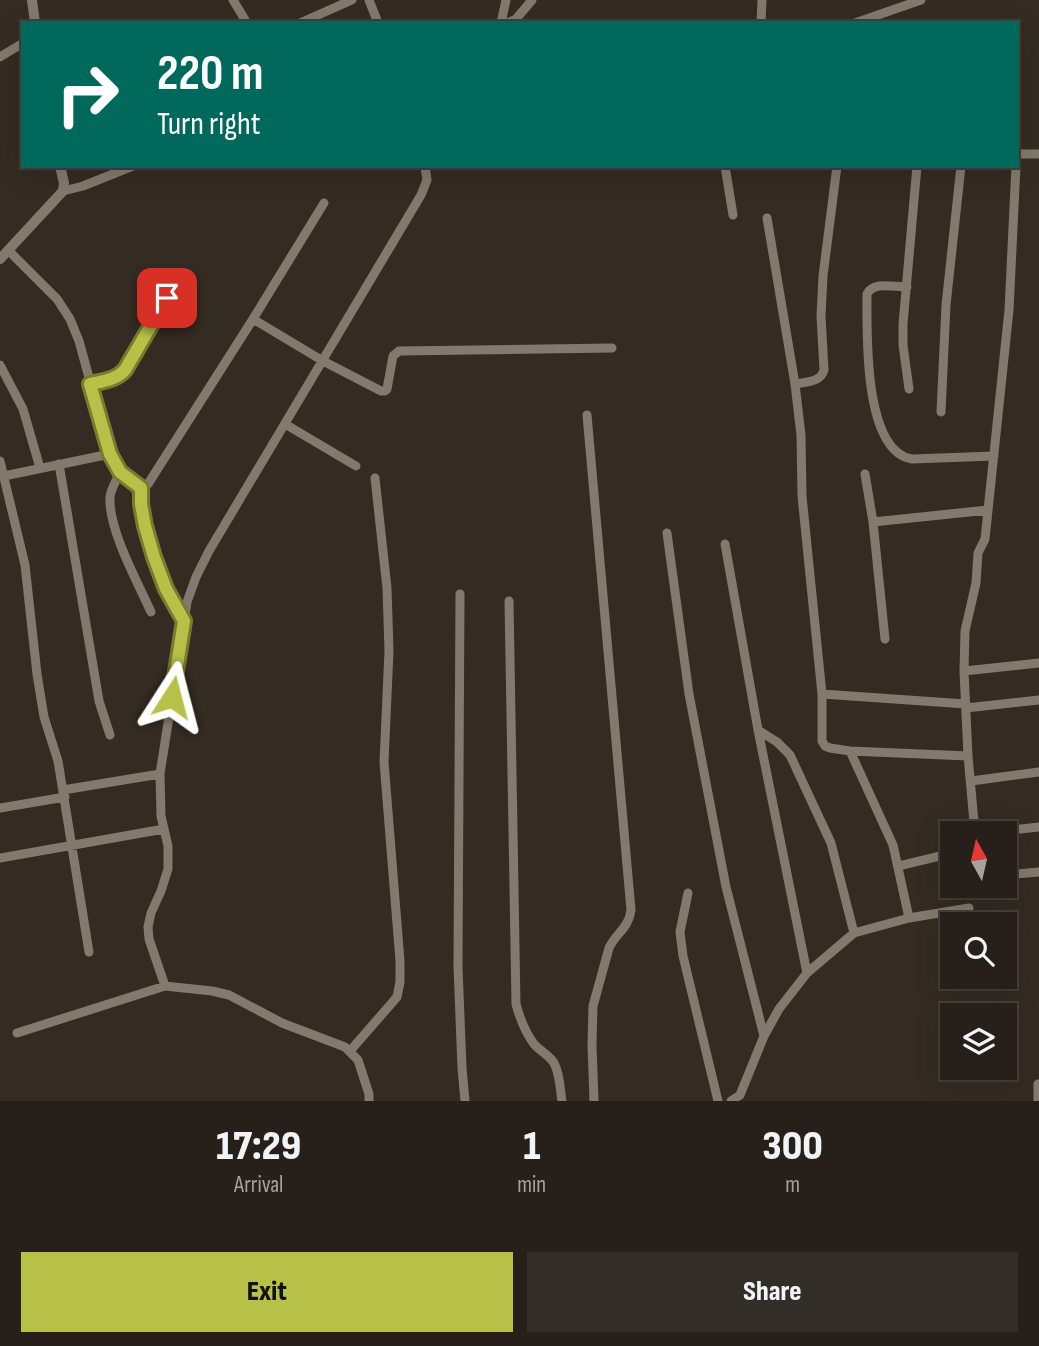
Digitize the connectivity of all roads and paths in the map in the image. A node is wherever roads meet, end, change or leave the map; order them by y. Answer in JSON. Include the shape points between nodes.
{"nodes":[{"id":1,"x":32,"y":0,"type":"edge"},
{"id":2,"x":234,"y":0,"type":"edge"},
{"id":3,"x":352,"y":0,"type":"edge"},
{"id":4,"x":369,"y":0,"type":"edge"},
{"id":5,"x":506,"y":0,"type":"edge"},
{"id":6,"x":532,"y":0,"type":"edge"},
{"id":7,"x":762,"y":0,"type":"edge"},
{"id":8,"x":921,"y":0,"type":"edge"},
{"id":9,"x":340,"y":2,"type":"edge"},
{"id":10,"x":35,"y":21,"type":"edge"},
{"id":11,"x":246,"y":21,"type":"edge"},
{"id":12,"x":304,"y":21,"type":"edge"},
{"id":13,"x":376,"y":21,"type":"edge"},
{"id":14,"x":504,"y":21,"type":"edge"},
{"id":15,"x":510,"y":21,"type":"edge"},
{"id":16,"x":761,"y":21,"type":"edge"},
{"id":17,"x":861,"y":21,"type":"edge"},
{"id":18,"x":21,"y":44,"type":"edge"},
{"id":19,"x":0,"y":57,"type":"edge"},
{"id":20,"x":1039,"y":154,"type":"edge"},
{"id":21,"x":1019,"y":155,"type":"edge"},
{"id":22,"x":61,"y":168,"type":"edge"},
{"id":23,"x":128,"y":168,"type":"edge"},
{"id":24,"x":425,"y":168,"type":"edge"},
{"id":25,"x":725,"y":168,"type":"edge"},
{"id":26,"x":837,"y":168,"type":"edge"},
{"id":27,"x":917,"y":168,"type":"edge"},
{"id":28,"x":961,"y":168,"type":"edge"},
{"id":29,"x":1016,"y":168,"type":"edge"},
{"id":30,"x":63,"y":191,"type":"junction"},
{"id":31,"x":324,"y":203,"type":"dead end"},
{"id":32,"x":733,"y":215,"type":"dead end"},
{"id":33,"x":767,"y":218,"type":"dead end"},
{"id":34,"x":9,"y":251,"type":"junction"},
{"id":35,"x":0,"y":259,"type":"edge"},
{"id":36,"x":906,"y":287,"type":"junction"},
{"id":37,"x":167,"y":298,"type":"dead end"},
{"id":38,"x":253,"y":319,"type":"junction"},
{"id":39,"x":612,"y":348,"type":"dead end"},
{"id":40,"x":323,"y":361,"type":"junction"},
{"id":41,"x":0,"y":365,"type":"edge"},
{"id":42,"x":90,"y":384,"type":"junction"},
{"id":43,"x":795,"y":384,"type":"junction"},
{"id":44,"x":909,"y":389,"type":"dead end"},
{"id":45,"x":941,"y":412,"type":"dead end"},
{"id":46,"x":587,"y":415,"type":"dead end"},
{"id":47,"x":285,"y":424,"type":"junction"},
{"id":48,"x":110,"y":454,"type":"junction"},
{"id":49,"x":994,"y":456,"type":"junction"},
{"id":50,"x":0,"y":461,"type":"edge"},
{"id":51,"x":59,"y":464,"type":"junction"},
{"id":52,"x":356,"y":466,"type":"dead end"},
{"id":53,"x":40,"y":468,"type":"junction"},
{"id":54,"x":120,"y":472,"type":"junction"},
{"id":55,"x":865,"y":474,"type":"dead end"},
{"id":56,"x":4,"y":476,"type":"junction"},
{"id":57,"x":375,"y":478,"type":"dead end"},
{"id":58,"x":141,"y":488,"type":"junction"},
{"id":59,"x":988,"y":510,"type":"junction"},
{"id":60,"x":873,"y":522,"type":"junction"},
{"id":61,"x":667,"y":533,"type":"dead end"},
{"id":62,"x":726,"y":544,"type":"dead end"},
{"id":63,"x":460,"y":594,"type":"dead end"},
{"id":64,"x":509,"y":601,"type":"dead end"},
{"id":65,"x":151,"y":612,"type":"dead end"},
{"id":66,"x":184,"y":621,"type":"junction"},
{"id":67,"x":885,"y":639,"type":"dead end"},
{"id":68,"x":1039,"y":663,"type":"edge"},
{"id":69,"x":964,"y":671,"type":"junction"},
{"id":70,"x":822,"y":694,"type":"junction"},
{"id":71,"x":1039,"y":700,"type":"edge"},
{"id":72,"x":966,"y":706,"type":"junction"},
{"id":73,"x":758,"y":730,"type":"junction"},
{"id":74,"x":110,"y":735,"type":"dead end"},
{"id":75,"x":850,"y":751,"type":"junction"},
{"id":76,"x":968,"y":756,"type":"junction"},
{"id":77,"x":1039,"y":772,"type":"edge"},
{"id":78,"x":160,"y":774,"type":"junction"},
{"id":79,"x":971,"y":781,"type":"junction"},
{"id":80,"x":64,"y":794,"type":"junction"},
{"id":81,"x":0,"y":808,"type":"edge"},
{"id":82,"x":974,"y":821,"type":"edge"},
{"id":83,"x":1039,"y":827,"type":"edge"},
{"id":84,"x":164,"y":829,"type":"junction"},
{"id":85,"x":1017,"y":829,"type":"edge"},
{"id":86,"x":72,"y":845,"type":"junction"},
{"id":87,"x":940,"y":856,"type":"edge"},
{"id":88,"x":0,"y":858,"type":"edge"},
{"id":89,"x":898,"y":866,"type":"junction"},
{"id":90,"x":1039,"y":872,"type":"edge"},
{"id":91,"x":1017,"y":874,"type":"edge"},
{"id":92,"x":688,"y":893,"type":"dead end"},
{"id":93,"x":969,"y":908,"type":"dead end"},
{"id":94,"x":909,"y":918,"type":"junction"},
{"id":95,"x":854,"y":933,"type":"junction"},
{"id":96,"x":89,"y":952,"type":"dead end"},
{"id":97,"x":807,"y":973,"type":"junction"},
{"id":98,"x":164,"y":986,"type":"junction"},
{"id":99,"x":18,"y":1033,"type":"dead end"},
{"id":100,"x":764,"y":1036,"type":"junction"},
{"id":101,"x":349,"y":1051,"type":"junction"},
{"id":102,"x":1038,"y":1084,"type":"edge"},
{"id":103,"x":369,"y":1101,"type":"edge"},
{"id":104,"x":465,"y":1101,"type":"edge"},
{"id":105,"x":562,"y":1101,"type":"edge"},
{"id":106,"x":594,"y":1101,"type":"edge"},
{"id":107,"x":718,"y":1101,"type":"edge"},
{"id":108,"x":731,"y":1101,"type":"edge"},
{"id":109,"x":1038,"y":1101,"type":"edge"}],
"edges":[{"from":1,"to":10,"type":"street"},
{"from":2,"to":11,"type":"street"},
{"from":3,"to":9,"type":"street"},
{"from":4,"to":13,"type":"street"},
{"from":5,"to":14,"type":"street"},
{"from":6,"to":15,"type":"street"},
{"from":7,"to":16,"type":"street"},
{"from":8,"to":17,"type":"street"},
{"from":9,"to":12,"type":"street"},
{"from":18,"to":19,"type":"street"},
{"from":20,"to":21,"type":"street"},
{"from":22,"to":30,"type":"street"},
{"from":23,"to":30,"type":"street"},
{"from":24,"to":40,"type":"street","via":[[427,180],[421,195]]},
{"from":25,"to":32,"type":"street"},
{"from":26,"to":43,"type":"street","via":[[823,276],[824,370],[819,379]]},
{"from":27,"to":36,"type":"street"},
{"from":28,"to":45,"type":"street","via":[[946,305]]},
{"from":29,"to":49,"type":"street","via":[[1009,310]]},
{"from":30,"to":34,"type":"street"},
{"from":31,"to":38,"type":"street"},
{"from":33,"to":43,"type":"street"},
{"from":34,"to":35,"type":"street"},
{"from":34,"to":42,"type":"street","via":[[57,299],[70,319]]},
{"from":36,"to":44,"type":"street","via":[[903,345]]},
{"from":36,"to":49,"type":"street","via":[[874,286],[867,294],[870,385],[889,444],[903,458]]},
{"from":37,"to":42,"type":"street","via":[[120,376]]},
{"from":38,"to":40,"type":"street"},
{"from":38,"to":58,"type":"street","via":[[148,484]]},
{"from":39,"to":40,"type":"street","via":[[399,351],[393,356],[385,391]]},
{"from":40,"to":47,"type":"street"},
{"from":41,"to":53,"type":"street","via":[[23,409]]},
{"from":42,"to":48,"type":"street"},
{"from":43,"to":70,"type":"street"},
{"from":46,"to":106,"type":"street","via":[[631,910],[628,924],[609,948],[593,1006]]},
{"from":47,"to":52,"type":"street"},
{"from":47,"to":66,"type":"street","via":[[209,551],[187,602]]},
{"from":48,"to":51,"type":"street"},
{"from":48,"to":54,"type":"street"},
{"from":49,"to":59,"type":"street"},
{"from":50,"to":56,"type":"street"},
{"from":51,"to":53,"type":"street"},
{"from":51,"to":74,"type":"street","via":[[99,701]]},
{"from":53,"to":56,"type":"street"},
{"from":54,"to":58,"type":"street"},
{"from":54,"to":65,"type":"street","via":[[111,491],[111,511],[121,546]]},
{"from":55,"to":60,"type":"street"},
{"from":56,"to":80,"type":"street","via":[[25,565],[44,717]]},
{"from":57,"to":101,"type":"street","via":[[387,588],[384,762],[400,982],[397,997]]},
{"from":58,"to":66,"type":"street","via":[[154,557]]},
{"from":59,"to":60,"type":"street"},
{"from":59,"to":69,"type":"street","via":[[965,631]]},
{"from":60,"to":67,"type":"street"},
{"from":61,"to":100,"type":"street","via":[[691,706],[726,887]]},
{"from":62,"to":73,"type":"street"},
{"from":63,"to":104,"type":"street","via":[[458,967]]},
{"from":64,"to":105,"type":"street","via":[[516,1004],[526,1031],[554,1064]]},
{"from":66,"to":78,"type":"street"},
{"from":68,"to":69,"type":"street"},
{"from":69,"to":72,"type":"street"},
{"from":70,"to":72,"type":"street"},
{"from":70,"to":75,"type":"street","via":[[822,741],[830,748]]},
{"from":71,"to":72,"type":"street"},
{"from":72,"to":76,"type":"street"},
{"from":73,"to":95,"type":"street","via":[[790,755],[831,843]]},
{"from":73,"to":97,"type":"street"},
{"from":75,"to":76,"type":"street"},
{"from":75,"to":89,"type":"street"},
{"from":76,"to":79,"type":"street"},
{"from":77,"to":79,"type":"street"},
{"from":78,"to":80,"type":"street"},
{"from":78,"to":84,"type":"street"},
{"from":79,"to":82,"type":"street"},
{"from":80,"to":81,"type":"street"},
{"from":80,"to":86,"type":"street"},
{"from":83,"to":85,"type":"street"},
{"from":84,"to":86,"type":"street"},
{"from":84,"to":98,"type":"street","via":[[168,869],[148,927]]},
{"from":86,"to":88,"type":"street"},
{"from":86,"to":96,"type":"street"},
{"from":87,"to":89,"type":"street"},
{"from":89,"to":94,"type":"street"},
{"from":90,"to":91,"type":"street"},
{"from":92,"to":107,"type":"street","via":[[680,932],[683,956]]},
{"from":93,"to":94,"type":"street"},
{"from":94,"to":95,"type":"street"},
{"from":95,"to":97,"type":"street"},
{"from":97,"to":100,"type":"street"},
{"from":98,"to":99,"type":"street"},
{"from":98,"to":101,"type":"street","via":[[229,995]]},
{"from":100,"to":108,"type":"street","via":[[740,1096]]},
{"from":101,"to":103,"type":"street","via":[[358,1060]]},
{"from":102,"to":109,"type":"street"}]}
